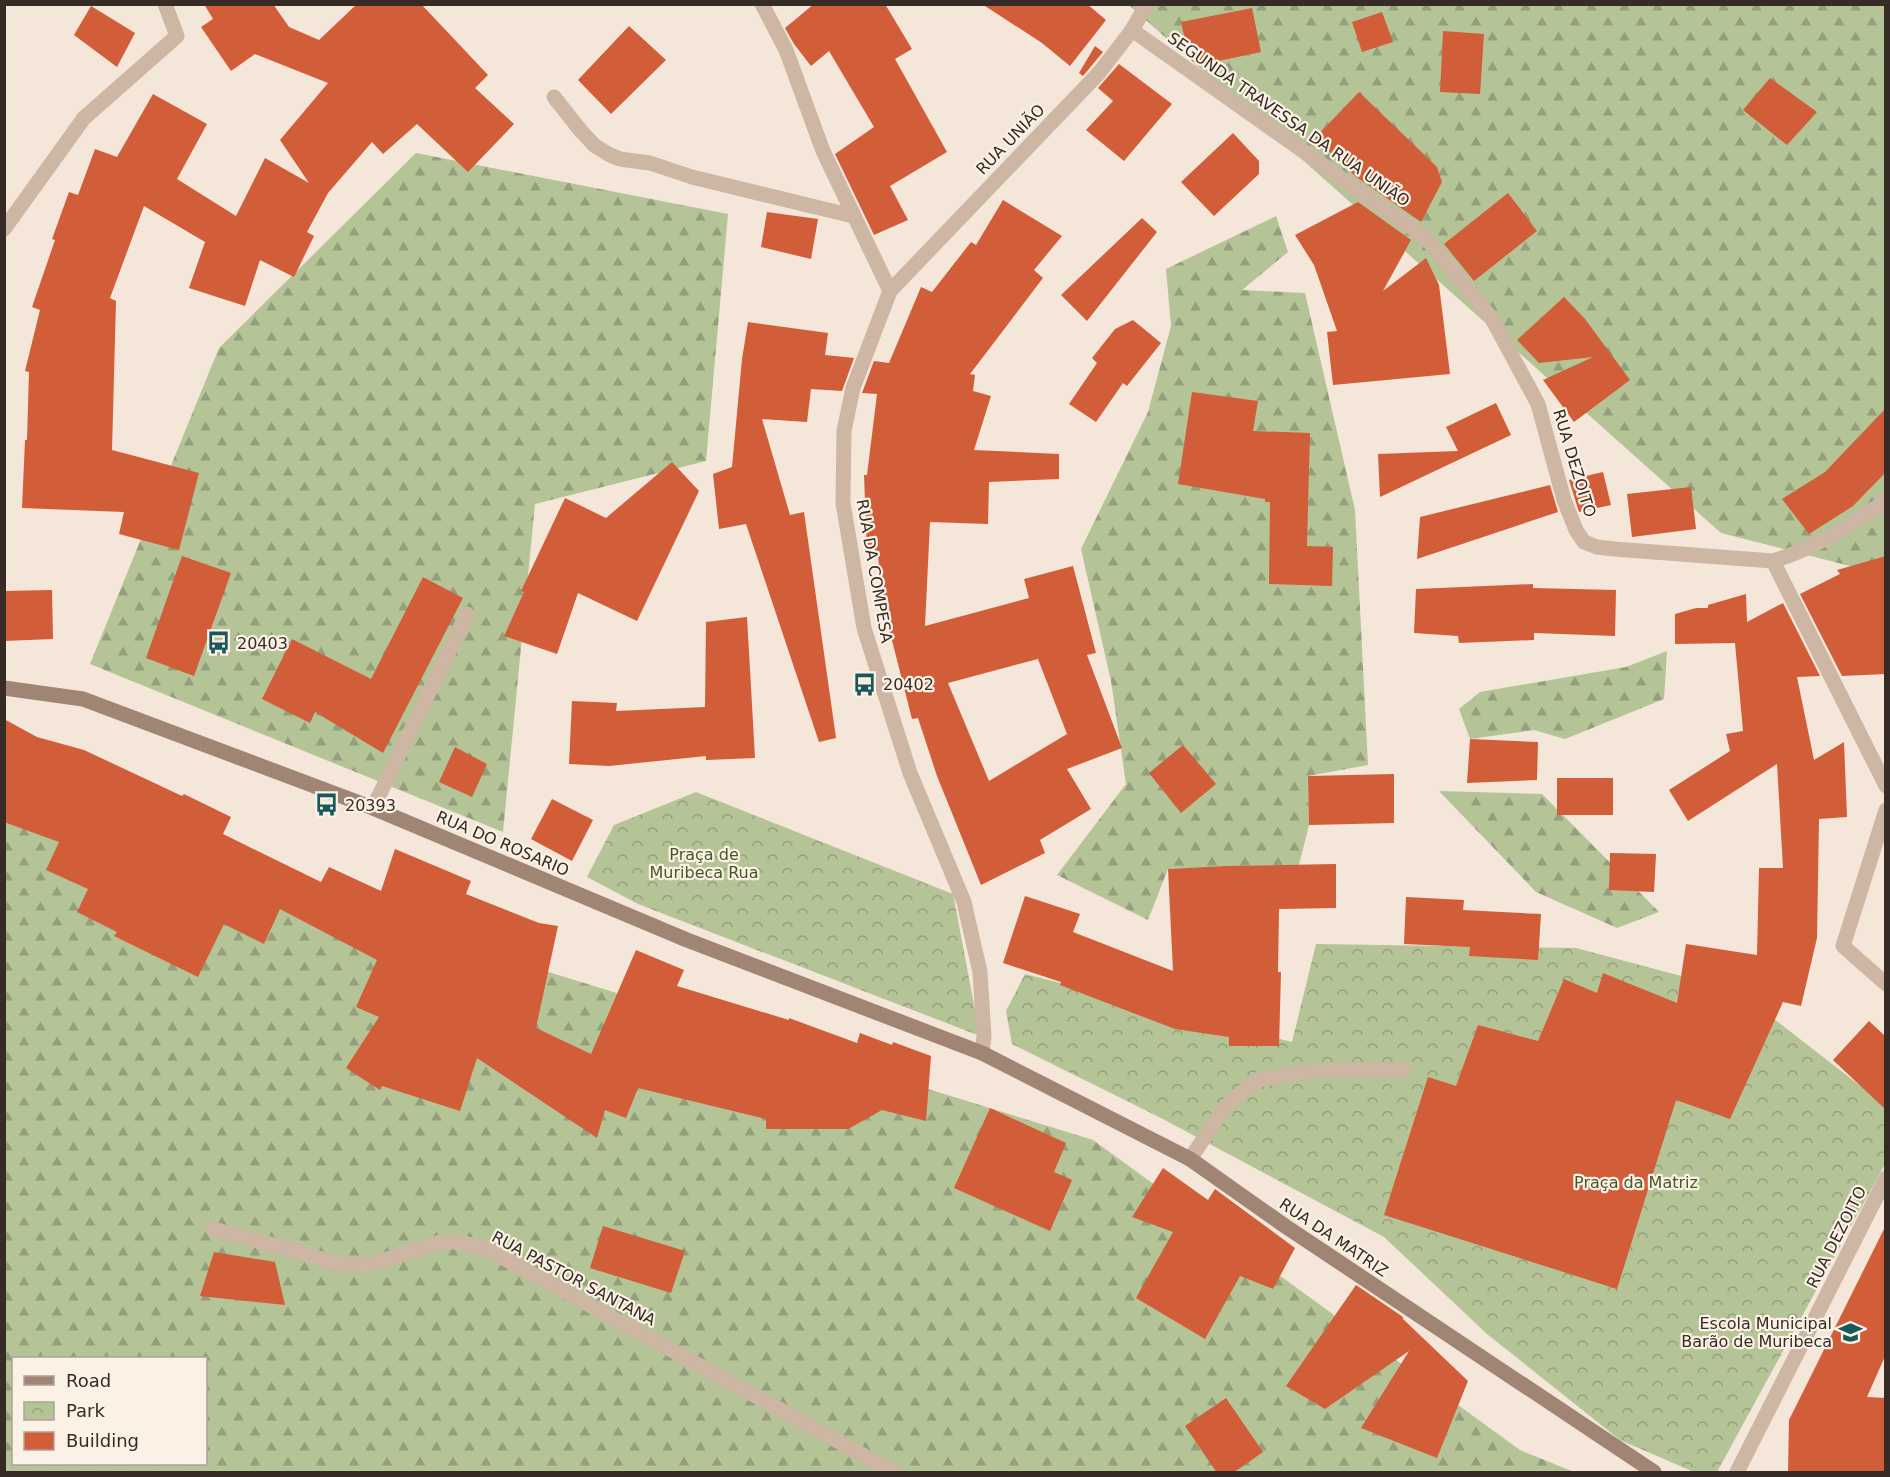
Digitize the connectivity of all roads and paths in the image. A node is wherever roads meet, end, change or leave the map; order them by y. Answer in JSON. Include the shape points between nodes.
{"nodes":[{"id":1,"x":165,"y":4,"type":"edge"},
{"id":2,"x":762,"y":4,"type":"edge"},
{"id":3,"x":1146,"y":4,"type":"edge"},
{"id":4,"x":1132,"y":30,"type":"junction"},
{"id":5,"x":554,"y":97,"type":"dead end"},
{"id":6,"x":853,"y":216,"type":"junction"},
{"id":7,"x":4,"y":229,"type":"edge"},
{"id":8,"x":1426,"y":238,"type":"joint"},
{"id":9,"x":890,"y":291,"type":"junction"},
{"id":10,"x":1886,"y":499,"type":"edge"},
{"id":11,"x":1773,"y":561,"type":"junction"},
{"id":12,"x":467,"y":614,"type":"dead end"},
{"id":13,"x":4,"y":688,"type":"edge"},
{"id":14,"x":1886,"y":786,"type":"edge"},
{"id":15,"x":373,"y":808,"type":"junction"},
{"id":16,"x":1886,"y":810,"type":"edge"},
{"id":17,"x":1886,"y":984,"type":"edge"},
{"id":18,"x":982,"y":1053,"type":"junction"},
{"id":19,"x":1403,"y":1070,"type":"dead end"},
{"id":20,"x":1190,"y":1160,"type":"junction"},
{"id":21,"x":1886,"y":1178,"type":"edge"},
{"id":22,"x":213,"y":1229,"type":"dead end"},
{"id":23,"x":894,"y":1473,"type":"edge"},
{"id":24,"x":1654,"y":1473,"type":"edge"},
{"id":25,"x":1737,"y":1473,"type":"edge"}],
"edges":[{"from":1,"to":7,"type":"street","via":[[177,36],[84,118]]},
{"from":2,"to":6,"type":"street","via":[[786,50],[823,151]]},
{"from":3,"to":4,"type":"street","name":"RUA UNIÃO"},
{"from":4,"to":8,"type":"street","name":"SEGUNDA TRAVESSA DA RUA UNIÃO"},
{"from":4,"to":9,"type":"street","name":"RUA UNIÃO","via":[[1099,73]]},
{"from":5,"to":6,"type":"street","via":[[594,145],[620,159],[650,163]]},
{"from":6,"to":9,"type":"street"},
{"from":8,"to":11,"type":"street","name":"RUA DEZOITO","via":[[1492,319],[1538,404],[1564,500],[1584,542],[1614,549]]},
{"from":9,"to":18,"type":"street","name":"RUA DA COMPESA","via":[[853,388],[844,431],[843,503],[864,628],[910,773],[964,902],[980,972]]},
{"from":10,"to":11,"type":"street","name":"RUA DEZOITO","via":[[1832,536]]},
{"from":11,"to":14,"type":"street"},
{"from":12,"to":15,"type":"street"},
{"from":13,"to":15,"type":"street","name":"RUA DO ROSARIO","via":[[83,699]]},
{"from":15,"to":18,"type":"street","name":"RUA DO ROSARIO","via":[[687,940]]},
{"from":16,"to":17,"type":"street","via":[[1843,946]]},
{"from":18,"to":20,"type":"street","name":"RUA DA MATRIZ"},
{"from":19,"to":20,"type":"street","via":[[1313,1071],[1257,1080],[1225,1107]]},
{"from":20,"to":24,"type":"street","name":"RUA DA MATRIZ"},
{"from":21,"to":25,"type":"street","name":"RUA DEZOITO"},
{"from":22,"to":23,"type":"street","name":"RUA PASTOR SANTANA","via":[[334,1263],[369,1265],[441,1242],[487,1249]]}]}
